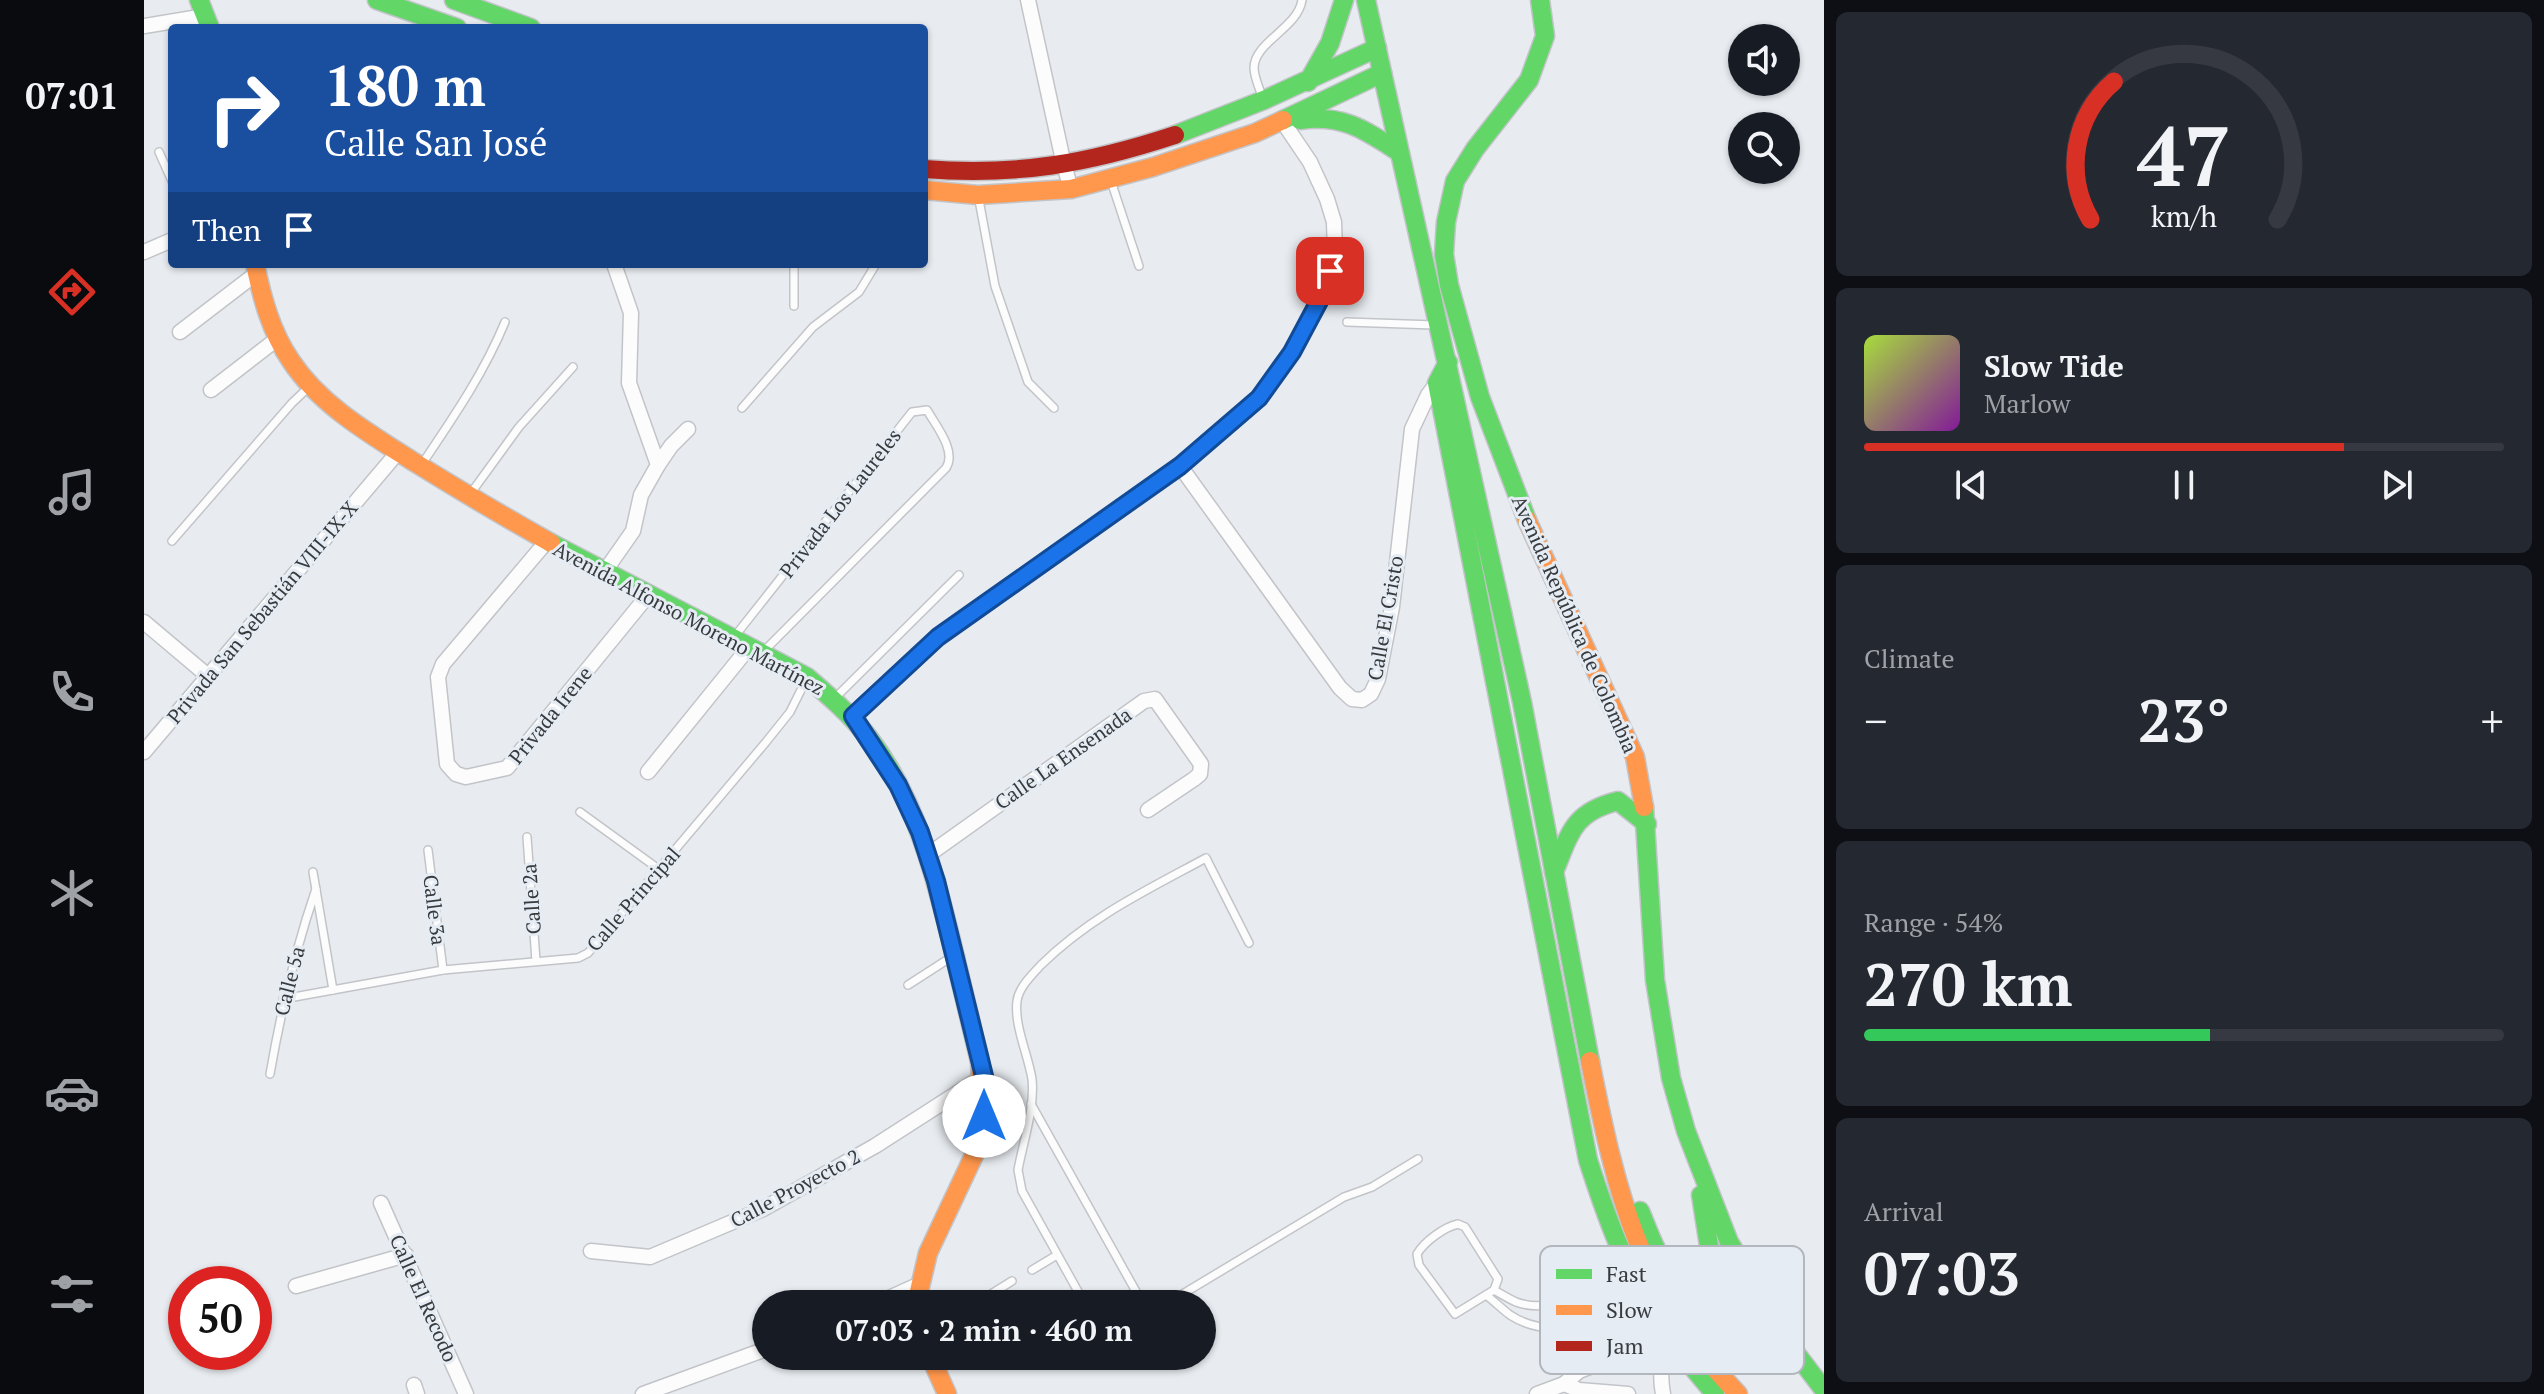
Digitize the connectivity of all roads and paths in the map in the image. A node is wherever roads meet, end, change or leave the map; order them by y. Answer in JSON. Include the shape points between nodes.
{"nodes":[{"id":1,"x":377,"y":0,"type":"edge"},
{"id":2,"x":454,"y":0,"type":"edge"},
{"id":3,"x":1028,"y":0,"type":"edge"},
{"id":4,"x":1302,"y":0,"type":"edge"},
{"id":5,"x":1344,"y":0,"type":"edge"},
{"id":6,"x":1366,"y":0,"type":"edge"},
{"id":7,"x":1540,"y":0,"type":"edge"},
{"id":8,"x":499,"y":7,"type":"edge"},
{"id":9,"x":205,"y":15,"type":"edge"},
{"id":10,"x":446,"y":24,"type":"edge"},
{"id":11,"x":525,"y":24,"type":"edge"},
{"id":12,"x":144,"y":26,"type":"edge"},
{"id":13,"x":1377,"y":48,"type":"junction"},
{"id":14,"x":1382,"y":73,"type":"junction"},
{"id":15,"x":1308,"y":82,"type":"junction"},
{"id":16,"x":1263,"y":99,"type":"junction"},
{"id":17,"x":1283,"y":122,"type":"junction"},
{"id":18,"x":159,"y":152,"type":"dead end"},
{"id":19,"x":1399,"y":152,"type":"junction"},
{"id":20,"x":1064,"y":165,"type":"junction"},
{"id":21,"x":928,"y":169,"type":"edge"},
{"id":22,"x":168,"y":172,"type":"edge"},
{"id":23,"x":1110,"y":179,"type":"junction"},
{"id":24,"x":1071,"y":189,"type":"junction"},
{"id":25,"x":928,"y":190,"type":"edge"},
{"id":26,"x":978,"y":195,"type":"junction"},
{"id":27,"x":168,"y":242,"type":"edge"},
{"id":28,"x":144,"y":252,"type":"edge"},
{"id":29,"x":1139,"y":266,"type":"dead end"},
{"id":30,"x":256,"y":268,"type":"edge"},
{"id":31,"x":615,"y":268,"type":"edge"},
{"id":32,"x":794,"y":268,"type":"edge"},
{"id":33,"x":874,"y":268,"type":"edge"},
{"id":34,"x":794,"y":306,"type":"dead end"},
{"id":35,"x":505,"y":322,"type":"dead end"},
{"id":36,"x":1347,"y":322,"type":"dead end"},
{"id":37,"x":1440,"y":325,"type":"junction"},
{"id":38,"x":180,"y":332,"type":"dead end"},
{"id":39,"x":277,"y":339,"type":"junction"},
{"id":40,"x":1448,"y":362,"type":"junction"},
{"id":41,"x":573,"y":367,"type":"dead end"},
{"id":42,"x":1437,"y":383,"type":"junction"},
{"id":43,"x":312,"y":385,"type":"junction"},
{"id":44,"x":211,"y":390,"type":"dead end"},
{"id":45,"x":742,"y":408,"type":"dead end"},
{"id":46,"x":1054,"y":408,"type":"dead end"},
{"id":47,"x":688,"y":429,"type":"dead end"},
{"id":48,"x":398,"y":452,"type":"junction"},
{"id":49,"x":658,"y":465,"type":"junction"},
{"id":50,"x":421,"y":466,"type":"junction"},
{"id":51,"x":1180,"y":466,"type":"junction"},
{"id":52,"x":469,"y":496,"type":"junction"},
{"id":53,"x":172,"y":541,"type":"dead end"},
{"id":54,"x":547,"y":541,"type":"junction"},
{"id":55,"x":605,"y":571,"type":"junction"},
{"id":56,"x":959,"y":575,"type":"dead end"},
{"id":57,"x":649,"y":594,"type":"junction"},
{"id":58,"x":144,"y":622,"type":"edge"},
{"id":59,"x":748,"y":646,"type":"junction"},
{"id":60,"x":208,"y":676,"type":"junction"},
{"id":61,"x":807,"y":677,"type":"junction"},
{"id":62,"x":835,"y":698,"type":"junction"},
{"id":63,"x":853,"y":716,"type":"junction"},
{"id":64,"x":144,"y":752,"type":"edge"},
{"id":65,"x":648,"y":772,"type":"dead end"},
{"id":66,"x":1148,"y":810,"type":"dead end"},
{"id":67,"x":580,"y":812,"type":"dead end"},
{"id":68,"x":1647,"y":824,"type":"junction"},
{"id":69,"x":527,"y":837,"type":"dead end"},
{"id":70,"x":428,"y":850,"type":"dead end"},
{"id":71,"x":928,"y":855,"type":"junction"},
{"id":72,"x":660,"y":870,"type":"junction"},
{"id":73,"x":313,"y":872,"type":"dead end"},
{"id":74,"x":1554,"y":872,"type":"junction"},
{"id":75,"x":316,"y":889,"type":"junction"},
{"id":76,"x":1249,"y":943,"type":"dead end"},
{"id":77,"x":954,"y":955,"type":"junction"},
{"id":78,"x":536,"y":961,"type":"junction"},
{"id":79,"x":443,"y":970,"type":"junction"},
{"id":80,"x":908,"y":985,"type":"dead end"},
{"id":81,"x":333,"y":990,"type":"junction"},
{"id":82,"x":283,"y":999,"type":"junction"},
{"id":83,"x":270,"y":1074,"type":"dead end"},
{"id":84,"x":984,"y":1076,"type":"junction"},
{"id":85,"x":1031,"y":1104,"type":"junction"},
{"id":86,"x":1607,"y":1147,"type":"junction"},
{"id":87,"x":1418,"y":1159,"type":"dead end"},
{"id":88,"x":1699,"y":1168,"type":"junction"},
{"id":89,"x":381,"y":1203,"type":"dead end"},
{"id":90,"x":1624,"y":1246,"type":"edge"},
{"id":91,"x":1632,"y":1246,"type":"edge"},
{"id":92,"x":1655,"y":1246,"type":"edge"},
{"id":93,"x":1709,"y":1246,"type":"edge"},
{"id":94,"x":1731,"y":1246,"type":"edge"},
{"id":95,"x":591,"y":1251,"type":"dead end"},
{"id":96,"x":406,"y":1255,"type":"junction"},
{"id":97,"x":1057,"y":1255,"type":"junction"},
{"id":98,"x":1032,"y":1270,"type":"dead end"},
{"id":99,"x":1012,"y":1281,"type":"dead end"},
{"id":100,"x":296,"y":1286,"type":"dead end"},
{"id":101,"x":918,"y":1290,"type":"edge"},
{"id":102,"x":998,"y":1290,"type":"edge"},
{"id":103,"x":1077,"y":1290,"type":"edge"},
{"id":104,"x":1135,"y":1290,"type":"edge"},
{"id":105,"x":1189,"y":1290,"type":"edge"},
{"id":106,"x":1494,"y":1290,"type":"junction"},
{"id":107,"x":1486,"y":1295,"type":"junction"},
{"id":108,"x":1540,"y":1304,"type":"edge"},
{"id":109,"x":1540,"y":1326,"type":"edge"},
{"id":110,"x":752,"y":1354,"type":"edge"},
{"id":111,"x":1804,"y":1364,"type":"edge"},
{"id":112,"x":936,"y":1370,"type":"edge"},
{"id":113,"x":1576,"y":1374,"type":"edge"},
{"id":114,"x":1660,"y":1374,"type":"edge"},
{"id":115,"x":1699,"y":1374,"type":"edge"},
{"id":116,"x":1720,"y":1374,"type":"edge"},
{"id":117,"x":1563,"y":1389,"type":"edge"},
{"id":118,"x":1824,"y":1390,"type":"edge"},
{"id":119,"x":466,"y":1394,"type":"edge"},
{"id":120,"x":643,"y":1394,"type":"edge"},
{"id":121,"x":947,"y":1394,"type":"edge"},
{"id":122,"x":1537,"y":1394,"type":"edge"},
{"id":123,"x":1628,"y":1394,"type":"edge"},
{"id":124,"x":1663,"y":1394,"type":"edge"},
{"id":125,"x":1715,"y":1394,"type":"edge"},
{"id":126,"x":1738,"y":1394,"type":"edge"}],
"edges":[{"from":1,"to":10,"type":"main road"},
{"from":2,"to":8,"type":"main road"},
{"from":3,"to":20,"type":"street"},
{"from":4,"to":16,"type":"lane","via":[[1288,25],[1257,56],[1254,68]]},
{"from":5,"to":15,"type":"main road","via":[[1330,44]]},
{"from":6,"to":13,"type":"main road","name":"Avenida República de Colombia"},
{"from":7,"to":68,"type":"main road","name":"Avenida República de Colombia","via":[[1545,36],[1529,80],[1455,181],[1444,254],[1480,397],[1536,543],[1635,757]]},
{"from":8,"to":11,"type":"main road"},
{"from":9,"to":12,"type":"street"},
{"from":13,"to":14,"type":"main road","name":"Avenida República de Colombia"},
{"from":13,"to":15,"type":"main road"},
{"from":14,"to":17,"type":"main road"},
{"from":14,"to":19,"type":"main road","name":"Avenida República de Colombia"},
{"from":15,"to":16,"type":"main road"},
{"from":16,"to":20,"type":"main road","via":[[1169,136]]},
{"from":17,"to":19,"type":"main road","via":[[1331,118],[1370,130]]},
{"from":17,"to":23,"type":"main road"},
{"from":17,"to":51,"type":"street","via":[[1310,162],[1334,222],[1335,252],[1325,290],[1292,352],[1259,398]]},
{"from":18,"to":22,"type":"lane"},
{"from":19,"to":37,"type":"main road","name":"Avenida República de Colombia"},
{"from":20,"to":21,"type":"main road","via":[[1007,171]]},
{"from":20,"to":24,"type":"street"},
{"from":23,"to":24,"type":"main road"},
{"from":23,"to":29,"type":"lane"},
{"from":24,"to":26,"type":"main road"},
{"from":25,"to":26,"type":"main road"},
{"from":26,"to":46,"type":"lane","via":[[995,286],[1028,382]]},
{"from":27,"to":28,"type":"street"},
{"from":30,"to":38,"type":"street"},
{"from":30,"to":39,"type":"main road","name":"Avenida Alfonso Moreno Martínez","via":[[263,308]]},
{"from":31,"to":49,"type":"street","via":[[631,313],[629,383]]},
{"from":32,"to":34,"type":"lane"},
{"from":33,"to":45,"type":"lane","via":[[859,292],[813,327]]},
{"from":35,"to":50,"type":"lane","via":[[469,394]]},
{"from":36,"to":37,"type":"lane"},
{"from":37,"to":40,"type":"main road","name":"Avenida República de Colombia"},
{"from":39,"to":43,"type":"main road","name":"Avenida Alfonso Moreno Martínez"},
{"from":39,"to":44,"type":"street"},
{"from":40,"to":42,"type":"main road"},
{"from":40,"to":74,"type":"main road","name":"Avenida República de Colombia"},
{"from":41,"to":52,"type":"lane","via":[[519,427]]},
{"from":42,"to":51,"type":"street","name":"Calle El Cristo","via":[[1412,429],[1389,622],[1378,679],[1362,700],[1340,688]]},
{"from":42,"to":90,"type":"main road","via":[[1588,1160],[1609,1225]]},
{"from":43,"to":48,"type":"main road","name":"Avenida Alfonso Moreno Martínez"},
{"from":43,"to":53,"type":"lane"},
{"from":47,"to":49,"type":"street"},
{"from":48,"to":50,"type":"main road","name":"Avenida Alfonso Moreno Martínez"},
{"from":48,"to":60,"type":"street","name":"Privada San Sebastián VIII-IX-X"},
{"from":49,"to":55,"type":"street","via":[[641,495],[633,531]]},
{"from":50,"to":52,"type":"main road","name":"Avenida Alfonso Moreno Martínez"},
{"from":51,"to":63,"type":"street","via":[[938,637]]},
{"from":52,"to":54,"type":"main road","name":"Avenida Alfonso Moreno Martínez"},
{"from":54,"to":55,"type":"main road","name":"Avenida Alfonso Moreno Martínez"},
{"from":54,"to":57,"type":"street","name":"Privada Irene","via":[[443,664],[438,677],[447,764],[456,774],[466,777],[507,768]]},
{"from":55,"to":57,"type":"main road","name":"Avenida Alfonso Moreno Martínez"},
{"from":56,"to":62,"type":"lane"},
{"from":57,"to":59,"type":"main road","name":"Avenida Alfonso Moreno Martínez"},
{"from":58,"to":60,"type":"street"},
{"from":59,"to":59,"type":"lane","name":"Privada Los Laureles","via":[[946,468],[950,452],[927,410],[912,412]]},
{"from":59,"to":61,"type":"main road","name":"Avenida Alfonso Moreno Martínez"},
{"from":59,"to":65,"type":"street"},
{"from":60,"to":64,"type":"street","name":"Privada San Sebastián VIII-IX-X"},
{"from":61,"to":62,"type":"main road","name":"Avenida Alfonso Moreno Martínez"},
{"from":61,"to":72,"type":"lane","name":"Calle Principal","via":[[790,712]]},
{"from":62,"to":63,"type":"main road","name":"Avenida Alfonso Moreno Martínez"},
{"from":63,"to":71,"type":"main road","name":"Avenida Alfonso Moreno Martínez","via":[[898,785]]},
{"from":66,"to":71,"type":"street","name":"Calle La Ensenada","via":[[1200,774],[1201,764],[1155,699],[1144,701]]},
{"from":67,"to":72,"type":"lane"},
{"from":68,"to":74,"type":"main road","via":[[1618,801],[1599,804],[1578,816]]},
{"from":68,"to":88,"type":"main road","name":"Avenida República de Colombia","via":[[1655,980],[1671,1078]]},
{"from":69,"to":78,"type":"lane","name":"Calle 2a"},
{"from":70,"to":79,"type":"lane","name":"Calle 3a"},
{"from":71,"to":77,"type":"main road","name":"Avenida Alfonso Moreno Martínez"},
{"from":72,"to":78,"type":"lane","name":"Calle Principal","via":[[588,953]]},
{"from":73,"to":75,"type":"lane"},
{"from":74,"to":86,"type":"main road","name":"Avenida República de Colombia"},
{"from":75,"to":81,"type":"lane"},
{"from":75,"to":82,"type":"lane","name":"Calle 5a"},
{"from":76,"to":85,"type":"lane","via":[[1206,858],[1068,938],[1033,973],[1017,1001]]},
{"from":77,"to":80,"type":"lane"},
{"from":77,"to":84,"type":"main road","name":"Avenida Alfonso Moreno Martínez"},
{"from":78,"to":79,"type":"lane","name":"Calle Principal"},
{"from":79,"to":81,"type":"lane","name":"Calle Principal"},
{"from":81,"to":82,"type":"lane","name":"Calle Principal"},
{"from":82,"to":83,"type":"lane","name":"Calle 5a"},
{"from":84,"to":95,"type":"street","name":"Calle Proyecto 2","via":[[763,1209],[650,1257]]},
{"from":84,"to":101,"type":"main road","name":"Avenida Alfonso Moreno Martínez","via":[[979,1143],[925,1261]]},
{"from":85,"to":97,"type":"lane","via":[[1019,1179]]},
{"from":85,"to":104,"type":"lane"},
{"from":86,"to":91,"type":"main road","name":"Avenida República de Colombia"},
{"from":86,"to":92,"type":"main road","via":[[1629,1175]]},
{"from":87,"to":105,"type":"lane"},
{"from":88,"to":93,"type":"main road"},
{"from":88,"to":94,"type":"main road","name":"Avenida República de Colombia"},
{"from":89,"to":96,"type":"street","name":"Calle El Recodo"},
{"from":96,"to":100,"type":"street"},
{"from":96,"to":119,"type":"street","name":"Calle El Recodo"},
{"from":97,"to":98,"type":"lane"},
{"from":97,"to":103,"type":"lane"},
{"from":99,"to":102,"type":"lane"},
{"from":106,"to":107,"type":"lane"},
{"from":106,"to":107,"type":"lane","via":[[1496,1275],[1461,1226],[1451,1225],[1419,1249],[1419,1265],[1455,1314]]},
{"from":106,"to":108,"type":"lane","via":[[1516,1302]]},
{"from":107,"to":109,"type":"lane","via":[[1510,1315]]},
{"from":110,"to":120,"type":"street"},
{"from":111,"to":118,"type":"main road","name":"Avenida República de Colombia"},
{"from":112,"to":121,"type":"main road"},
{"from":113,"to":117,"type":"street"},
{"from":114,"to":124,"type":"street"},
{"from":115,"to":125,"type":"main road"},
{"from":116,"to":126,"type":"main road","name":"Avenida República de Colombia"},
{"from":117,"to":122,"type":"street"},
{"from":117,"to":123,"type":"street"}]}
